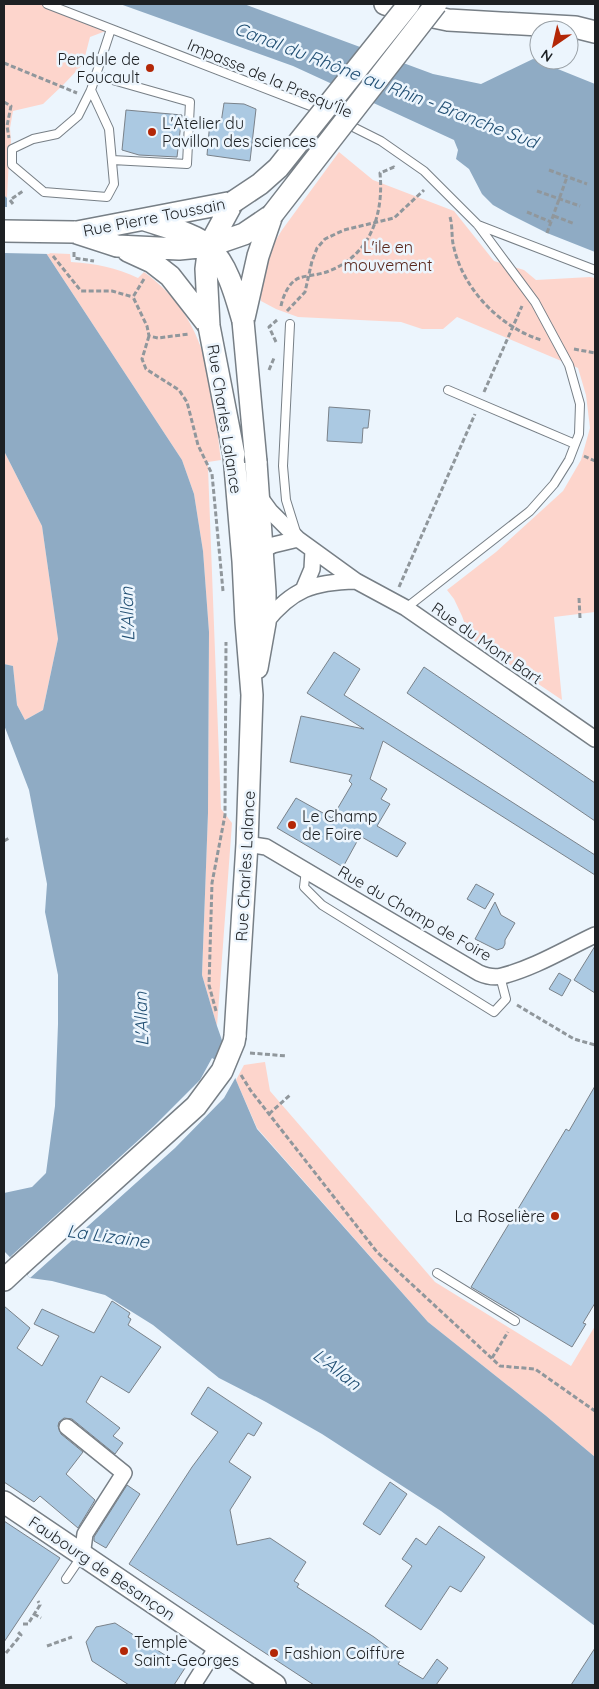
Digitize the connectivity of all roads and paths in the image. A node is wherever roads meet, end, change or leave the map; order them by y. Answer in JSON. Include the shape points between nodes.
{"nodes":[{"id":1,"x":47,"y":4,"type":"edge"},
{"id":2,"x":394,"y":4,"type":"edge"},
{"id":3,"x":436,"y":4,"type":"edge"},
{"id":4,"x":111,"y":29,"type":"junction"},
{"id":5,"x":595,"y":32,"type":"edge"},
{"id":6,"x":4,"y":63,"type":"edge"},
{"id":7,"x":95,"y":75,"type":"junction"},
{"id":8,"x":89,"y":93,"type":"junction"},
{"id":9,"x":4,"y":102,"type":"edge"},
{"id":10,"x":12,"y":149,"type":"junction"},
{"id":11,"x":112,"y":160,"type":"junction"},
{"id":12,"x":549,"y":170,"type":"dead end"},
{"id":13,"x":401,"y":173,"type":"dead end"},
{"id":14,"x":567,"y":177,"type":"junction"},
{"id":15,"x":417,"y":184,"type":"dead end"},
{"id":16,"x":587,"y":184,"type":"dead end"},
{"id":17,"x":30,"y":187,"type":"dead end"},
{"id":18,"x":537,"y":191,"type":"dead end"},
{"id":19,"x":559,"y":199,"type":"junction"},
{"id":20,"x":233,"y":202,"type":"junction"},
{"id":21,"x":13,"y":204,"type":"dead end"},
{"id":22,"x":580,"y":206,"type":"dead end"},
{"id":23,"x":527,"y":212,"type":"dead end"},
{"id":24,"x":448,"y":214,"type":"dead end"},
{"id":25,"x":272,"y":215,"type":"junction"},
{"id":26,"x":554,"y":216,"type":"junction"},
{"id":27,"x":141,"y":219,"type":"junction"},
{"id":28,"x":376,"y":222,"type":"junction"},
{"id":29,"x":551,"y":222,"type":"junction"},
{"id":30,"x":575,"y":224,"type":"dead end"},
{"id":31,"x":478,"y":225,"type":"junction"},
{"id":32,"x":4,"y":231,"type":"edge"},
{"id":33,"x":74,"y":232,"type":"junction"},
{"id":34,"x":547,"y":233,"type":"dead end"},
{"id":35,"x":118,"y":246,"type":"junction"},
{"id":36,"x":209,"y":246,"type":"junction"},
{"id":37,"x":54,"y":256,"type":"dead end"},
{"id":38,"x":102,"y":262,"type":"dead end"},
{"id":39,"x":595,"y":270,"type":"edge"},
{"id":40,"x":145,"y":277,"type":"dead end"},
{"id":41,"x":308,"y":277,"type":"junction"},
{"id":42,"x":528,"y":292,"type":"junction"},
{"id":43,"x":133,"y":297,"type":"junction"},
{"id":44,"x":281,"y":306,"type":"dead end"},
{"id":45,"x":243,"y":320,"type":"junction"},
{"id":46,"x":290,"y":324,"type":"dead end"},
{"id":47,"x":209,"y":326,"type":"junction"},
{"id":48,"x":513,"y":327,"type":"junction"},
{"id":49,"x":189,"y":334,"type":"dead end"},
{"id":50,"x":149,"y":336,"type":"junction"},
{"id":51,"x":276,"y":344,"type":"dead end"},
{"id":52,"x":557,"y":344,"type":"junction"},
{"id":53,"x":276,"y":352,"type":"dead end"},
{"id":54,"x":269,"y":375,"type":"dead end"},
{"id":55,"x":448,"y":390,"type":"dead end"},
{"id":56,"x":479,"y":403,"type":"junction"},
{"id":57,"x":575,"y":444,"type":"junction"},
{"id":58,"x":259,"y":496,"type":"junction"},
{"id":59,"x":298,"y":539,"type":"junction"},
{"id":60,"x":313,"y":550,"type":"junction"},
{"id":61,"x":250,"y":563,"type":"junction"},
{"id":62,"x":356,"y":581,"type":"junction"},
{"id":63,"x":304,"y":588,"type":"junction"},
{"id":64,"x":265,"y":592,"type":"junction"},
{"id":65,"x":223,"y":596,"type":"dead end"},
{"id":66,"x":579,"y":598,"type":"dead end"},
{"id":67,"x":290,"y":599,"type":"junction"},
{"id":68,"x":399,"y":605,"type":"junction"},
{"id":69,"x":580,"y":618,"type":"dead end"},
{"id":70,"x":265,"y":623,"type":"junction"},
{"id":71,"x":226,"y":634,"type":"dead end"},
{"id":72,"x":252,"y":695,"type":"junction"},
{"id":73,"x":595,"y":739,"type":"edge"},
{"id":74,"x":9,"y":838,"type":"dead end"},
{"id":75,"x":4,"y":841,"type":"edge"},
{"id":76,"x":247,"y":844,"type":"junction"},
{"id":77,"x":306,"y":870,"type":"junction"},
{"id":78,"x":595,"y":935,"type":"edge"},
{"id":79,"x":500,"y":976,"type":"junction"},
{"id":80,"x":506,"y":999,"type":"junction"},
{"id":81,"x":218,"y":1019,"type":"dead end"},
{"id":82,"x":595,"y":1045,"type":"edge"},
{"id":83,"x":250,"y":1053,"type":"dead end"},
{"id":84,"x":286,"y":1056,"type":"dead end"},
{"id":85,"x":238,"y":1069,"type":"dead end"},
{"id":86,"x":290,"y":1095,"type":"dead end"},
{"id":87,"x":269,"y":1114,"type":"junction"},
{"id":88,"x":11,"y":1273,"type":"edge"},
{"id":89,"x":437,"y":1273,"type":"dead end"},
{"id":90,"x":515,"y":1321,"type":"joint"},
{"id":91,"x":492,"y":1358,"type":"junction"},
{"id":92,"x":595,"y":1411,"type":"edge"},
{"id":93,"x":67,"y":1427,"type":"dead end"},
{"id":94,"x":4,"y":1502,"type":"edge"},
{"id":95,"x":82,"y":1556,"type":"junction"},
{"id":96,"x":66,"y":1579,"type":"dead end"},
{"id":97,"x":38,"y":1601,"type":"dead end"},
{"id":98,"x":34,"y":1614,"type":"junction"},
{"id":99,"x":41,"y":1618,"type":"dead end"},
{"id":100,"x":23,"y":1624,"type":"dead end"},
{"id":101,"x":18,"y":1632,"type":"dead end"},
{"id":102,"x":72,"y":1637,"type":"dead end"},
{"id":103,"x":47,"y":1646,"type":"dead end"},
{"id":104,"x":217,"y":1647,"type":"junction"},
{"id":105,"x":6,"y":1653,"type":"dead end"},
{"id":106,"x":193,"y":1685,"type":"edge"},
{"id":107,"x":275,"y":1685,"type":"edge"}],
"edges":[{"from":1,"to":4,"type":"lane","name":"Impasse de la Presqu'Île"},
{"from":2,"to":5,"type":"main road","via":[[414,13],[448,20]]},
{"from":2,"to":20,"type":"main road","bridge":true,"via":[[278,168]]},
{"from":3,"to":25,"type":"main road","bridge":true},
{"from":4,"to":7,"type":"lane"},
{"from":4,"to":31,"type":"lane","name":"Impasse de la Presqu'Île","via":[[313,107],[381,142],[424,171]]},
{"from":6,"to":8,"type":"path"},
{"from":7,"to":8,"type":"lane"},
{"from":7,"to":11,"type":"lane","via":[[190,102],[187,164]]},
{"from":8,"to":10,"type":"lane","via":[[78,116],[57,134],[32,138]]},
{"from":8,"to":11,"type":"lane","via":[[109,129]]},
{"from":9,"to":10,"type":"path","via":[[11,106],[7,126]]},
{"from":10,"to":11,"type":"lane","via":[[12,165],[44,192],[107,197],[114,184]]},
{"from":12,"to":14,"type":"path"},
{"from":13,"to":28,"type":"path","via":[[394,167],[380,173]]},
{"from":14,"to":16,"type":"path"},
{"from":14,"to":19,"type":"path"},
{"from":15,"to":28,"type":"path","via":[[425,190],[418,198],[394,218]]},
{"from":17,"to":21,"type":"path","via":[[10,200]]},
{"from":18,"to":19,"type":"path"},
{"from":19,"to":22,"type":"path"},
{"from":19,"to":26,"type":"path"},
{"from":20,"to":27,"type":"main road","name":"Rue Pierre Toussain"},
{"from":20,"to":36,"type":"main road"},
{"from":23,"to":29,"type":"path"},
{"from":24,"to":48,"type":"path","via":[[454,249],[462,270],[490,310]]},
{"from":25,"to":36,"type":"main road","name":"Rue Pierre Toussain","via":[[244,234]]},
{"from":25,"to":45,"type":"main road","name":"Rue Charles Lalance","via":[[258,256]]},
{"from":26,"to":29,"type":"path"},
{"from":26,"to":30,"type":"path"},
{"from":27,"to":33,"type":"main road","name":"Rue Pierre Toussain"},
{"from":27,"to":36,"type":"main road"},
{"from":28,"to":41,"type":"path","via":[[355,256],[328,272]]},
{"from":28,"to":41,"type":"path","via":[[344,230],[325,239],[317,248]]},
{"from":29,"to":34,"type":"path"},
{"from":31,"to":39,"type":"lane"},
{"from":31,"to":42,"type":"lane","name":"Impasse de la Presqu'Île"},
{"from":32,"to":33,"type":"main road","bridge":true},
{"from":33,"to":35,"type":"main road","name":"Rue Pierre Toussain"},
{"from":33,"to":38,"type":"path","via":[[74,258]]},
{"from":35,"to":36,"type":"main road","name":"Rue Pierre Toussain","via":[[179,249]]},
{"from":35,"to":47,"type":"main road","name":"Rue Charles Lalance","via":[[152,262],[170,276]]},
{"from":36,"to":45,"type":"main road","via":[[229,276]]},
{"from":36,"to":47,"type":"main road","via":[[206,269]]},
{"from":37,"to":43,"type":"path","via":[[80,291],[112,291]]},
{"from":40,"to":43,"type":"path"},
{"from":41,"to":44,"type":"path","via":[[298,278],[293,283]]},
{"from":41,"to":51,"type":"path","via":[[305,292],[297,303],[270,327]]},
{"from":42,"to":48,"type":"path"},
{"from":42,"to":52,"type":"lane","name":"Impasse de la Presqu'Île"},
{"from":43,"to":50,"type":"path"},
{"from":45,"to":58,"type":"main road","name":"Rue Charles Lalance","bridge":true},
{"from":46,"to":59,"type":"lane","via":[[284,471],[286,500]]},
{"from":47,"to":61,"type":"main road","name":"Rue Charles Lalance","bridge":true,"via":[[234,455]]},
{"from":48,"to":52,"type":"path"},
{"from":48,"to":56,"type":"path"},
{"from":49,"to":50,"type":"path"},
{"from":50,"to":65,"type":"path","via":[[142,359],[146,369],[179,390],[187,402],[198,445],[212,474]]},
{"from":52,"to":57,"type":"lane","name":"Impasse de la Presqu'Île","via":[[569,365],[580,404],[579,434]]},
{"from":53,"to":54,"type":"path"},
{"from":55,"to":56,"type":"lane"},
{"from":56,"to":57,"type":"lane"},
{"from":56,"to":68,"type":"path"},
{"from":57,"to":68,"type":"lane","name":"Impasse de la Presqu'Île","via":[[554,484],[530,511]]},
{"from":58,"to":59,"type":"street","name":"Rue du Mont Bart"},
{"from":58,"to":61,"type":"main road","name":"Rue Charles Lalance"},
{"from":59,"to":60,"type":"street","name":"Rue du Mont Bart"},
{"from":59,"to":61,"type":"street","via":[[272,545]]},
{"from":60,"to":62,"type":"street","name":"Rue du Mont Bart"},
{"from":60,"to":63,"type":"street","via":[[312,569]]},
{"from":61,"to":64,"type":"main road","name":"Rue Charles Lalance"},
{"from":61,"to":64,"type":"street"},
{"from":61,"to":72,"type":"main road","name":"Rue Charles Lalance"},
{"from":62,"to":63,"type":"street","name":"Rue du Mont Bart","via":[[333,581]]},
{"from":62,"to":68,"type":"street","name":"Rue du Mont Bart"},
{"from":63,"to":67,"type":"street","name":"Rue du Mont Bart"},
{"from":64,"to":67,"type":"street","via":[[278,599]]},
{"from":64,"to":70,"type":"main road","name":"Rue Charles Lalance"},
{"from":66,"to":69,"type":"path"},
{"from":67,"to":70,"type":"street","name":"Rue du Mont Bart"},
{"from":68,"to":73,"type":"street","name":"Rue du Mont Bart"},
{"from":70,"to":72,"type":"main road","name":"Rue Charles Lalance"},
{"from":71,"to":81,"type":"path","via":[[225,815],[212,883],[209,985]]},
{"from":72,"to":76,"type":"main road","name":"Rue Charles Lalance"},
{"from":74,"to":75,"type":"path"},
{"from":76,"to":77,"type":"street","name":"Rue du Champ de Foire","via":[[266,847]]},
{"from":76,"to":88,"type":"main road","name":"Rue Charles Lalance","bridge":true,"via":[[235,1036],[222,1070],[196,1106]]},
{"from":77,"to":79,"type":"street","name":"Rue du Champ de Foire","via":[[479,974]]},
{"from":77,"to":80,"type":"lane","via":[[304,887],[322,905],[494,1012]]},
{"from":78,"to":79,"type":"street","name":"Rue du Champ de Foire","via":[[530,966]]},
{"from":79,"to":80,"type":"lane"},
{"from":80,"to":82,"type":"path","via":[[574,1039]]},
{"from":83,"to":84,"type":"path"},
{"from":85,"to":87,"type":"path"},
{"from":86,"to":87,"type":"path"},
{"from":87,"to":91,"type":"path","via":[[377,1252]]},
{"from":89,"to":90,"type":"lane"},
{"from":90,"to":91,"type":"path"},
{"from":91,"to":92,"type":"path","via":[[500,1366],[535,1370]]},
{"from":93,"to":95,"type":"street","via":[[124,1473],[86,1534]]},
{"from":94,"to":95,"type":"main road","name":"Faubourg de Besançon"},
{"from":95,"to":96,"type":"lane"},
{"from":95,"to":104,"type":"main road","name":"Faubourg de Besançon"},
{"from":97,"to":98,"type":"path","via":[[40,1605]]},
{"from":98,"to":99,"type":"path"},
{"from":98,"to":100,"type":"path","via":[[28,1624]]},
{"from":101,"to":105,"type":"path","via":[[21,1635]]},
{"from":102,"to":103,"type":"path"},
{"from":104,"to":106,"type":"street"},
{"from":104,"to":107,"type":"main road","name":"Faubourg de Besançon"}]}
